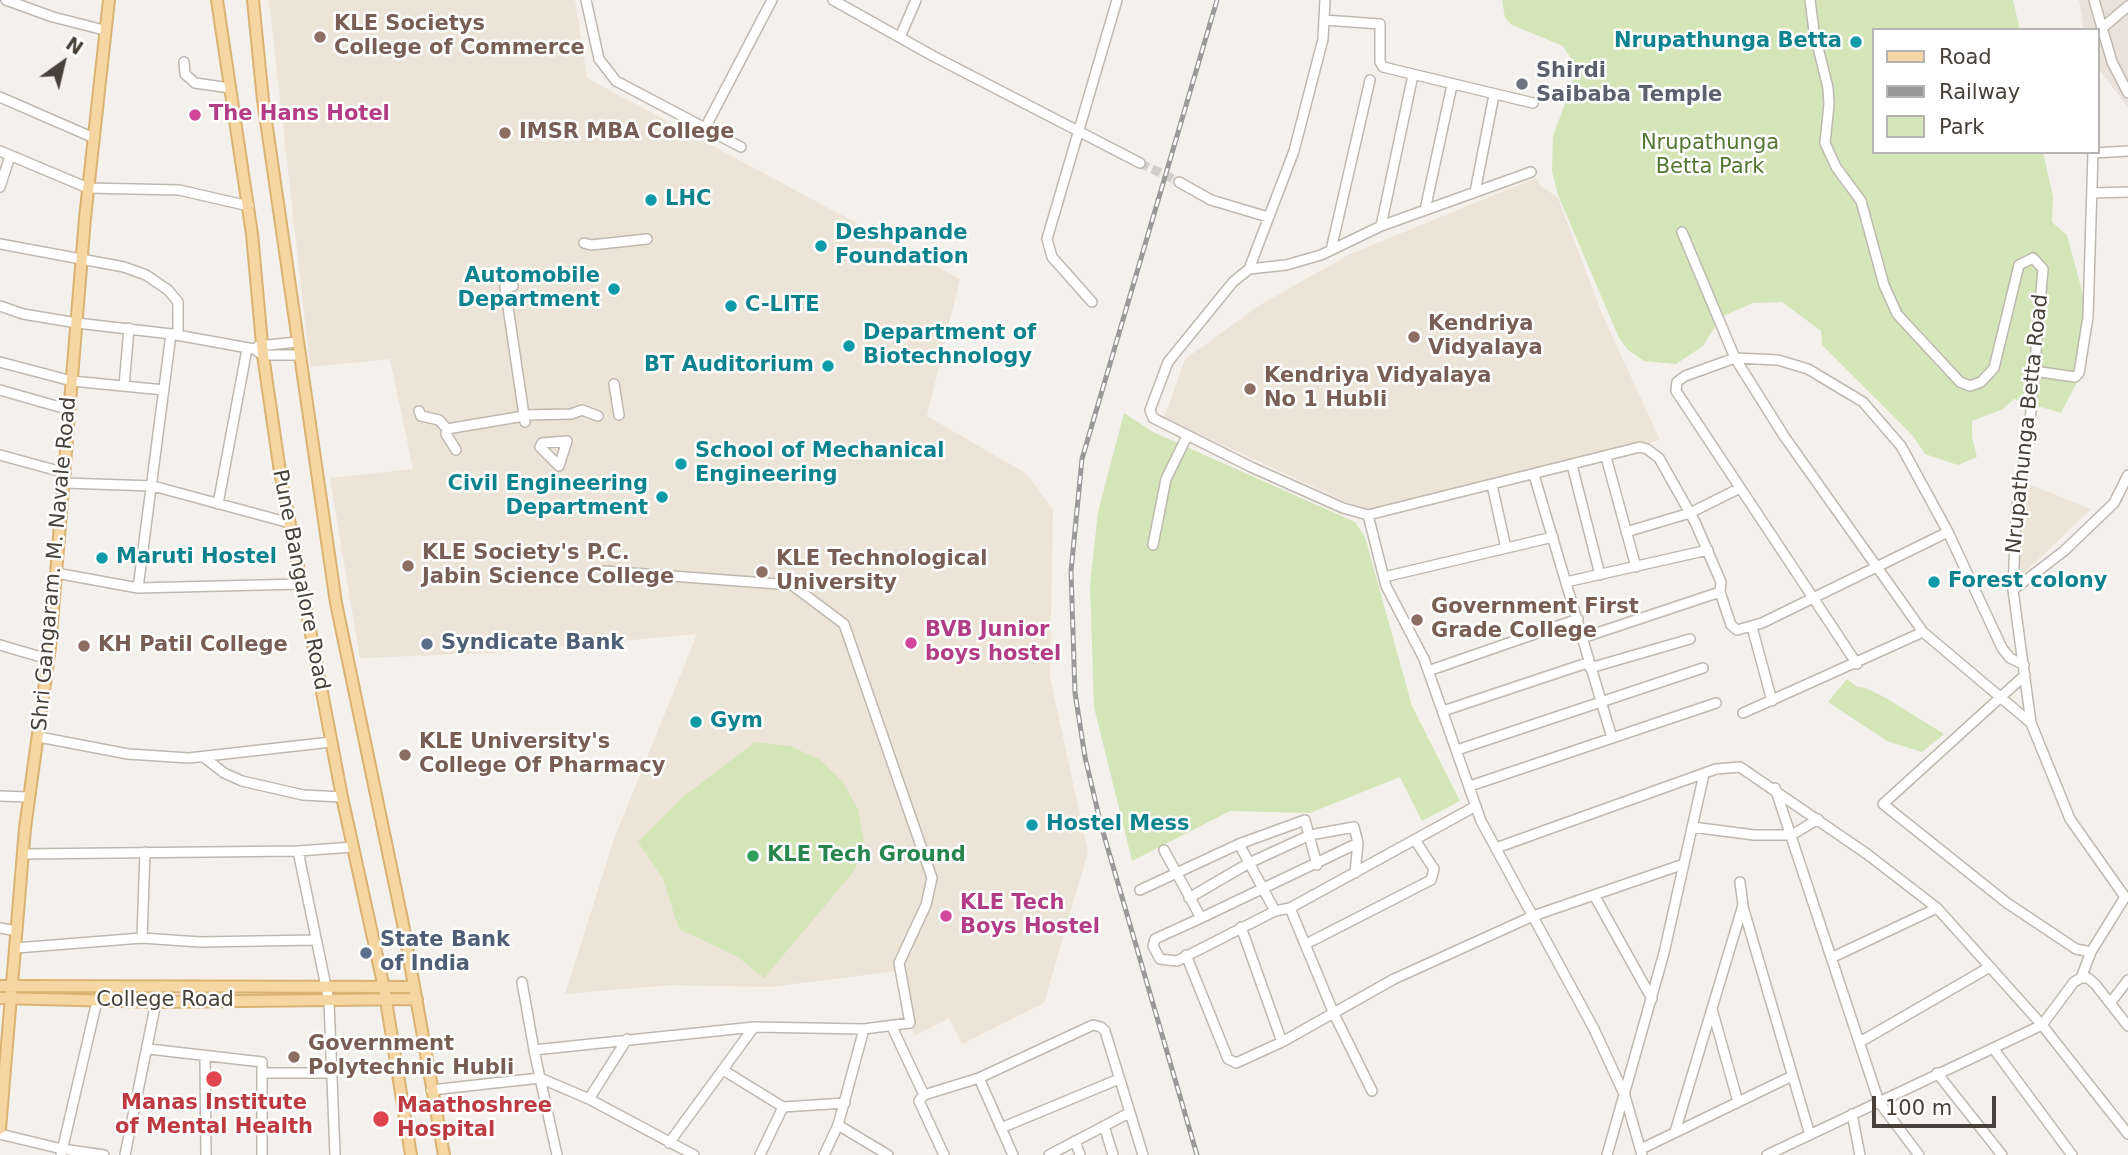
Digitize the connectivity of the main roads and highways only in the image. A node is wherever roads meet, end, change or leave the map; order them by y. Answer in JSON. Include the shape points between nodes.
{"nodes":[{"id":1,"x":109,"y":0,"type":"edge"},
{"id":2,"x":217,"y":0,"type":"edge"},
{"id":3,"x":253,"y":0,"type":"edge"},
{"id":4,"x":0,"y":986,"type":"edge"},
{"id":5,"x":13,"y":986,"type":"junction"},
{"id":6,"x":414,"y":987,"type":"junction"},
{"id":7,"x":385,"y":994,"type":"junction"},
{"id":8,"x":0,"y":998,"type":"edge"},
{"id":9,"x":416,"y":999,"type":"junction"},
{"id":10,"x":13,"y":1000,"type":"junction"},
{"id":11,"x":2,"y":1112,"type":"edge"},
{"id":12,"x":0,"y":1131,"type":"edge"},
{"id":13,"x":411,"y":1155,"type":"edge"},
{"id":14,"x":444,"y":1155,"type":"edge"}],
"edges":[{"from":1,"to":5,"type":"main road","name":"Shri Gangaram. M. Navale Road","via":[[88,188],[66,478],[39,737],[28,797]]},
{"from":2,"to":7,"type":"main road","name":"Pune Bangalore Road","via":[[249,206],[257,349],[331,742]]},
{"from":3,"to":6,"type":"main road","name":"Pune Bangalore Road","via":[[298,355],[336,603]]},
{"from":4,"to":5,"type":"main road"},
{"from":5,"to":7,"type":"main road","via":[[326,987]]},
{"from":5,"to":10,"type":"main road","name":"Shri Gangaram. M. Navale Road"},
{"from":6,"to":7,"type":"main road"},
{"from":6,"to":9,"type":"main road","name":"Pune Bangalore Road"},
{"from":7,"to":9,"type":"main road"},
{"from":7,"to":10,"type":"main road","name":"College Road","via":[[329,1001]]},
{"from":7,"to":13,"type":"main road","name":"Pune Bangalore Road"},
{"from":8,"to":10,"type":"main road","name":"College Road"},
{"from":9,"to":14,"type":"main road","name":"Pune Bangalore Road"},
{"from":10,"to":11,"type":"main road","name":"Shri Gangaram. M. Navale Road"},
{"from":11,"to":12,"type":"main road","name":"Shri Gangaram. M. Navale Road"}]}
